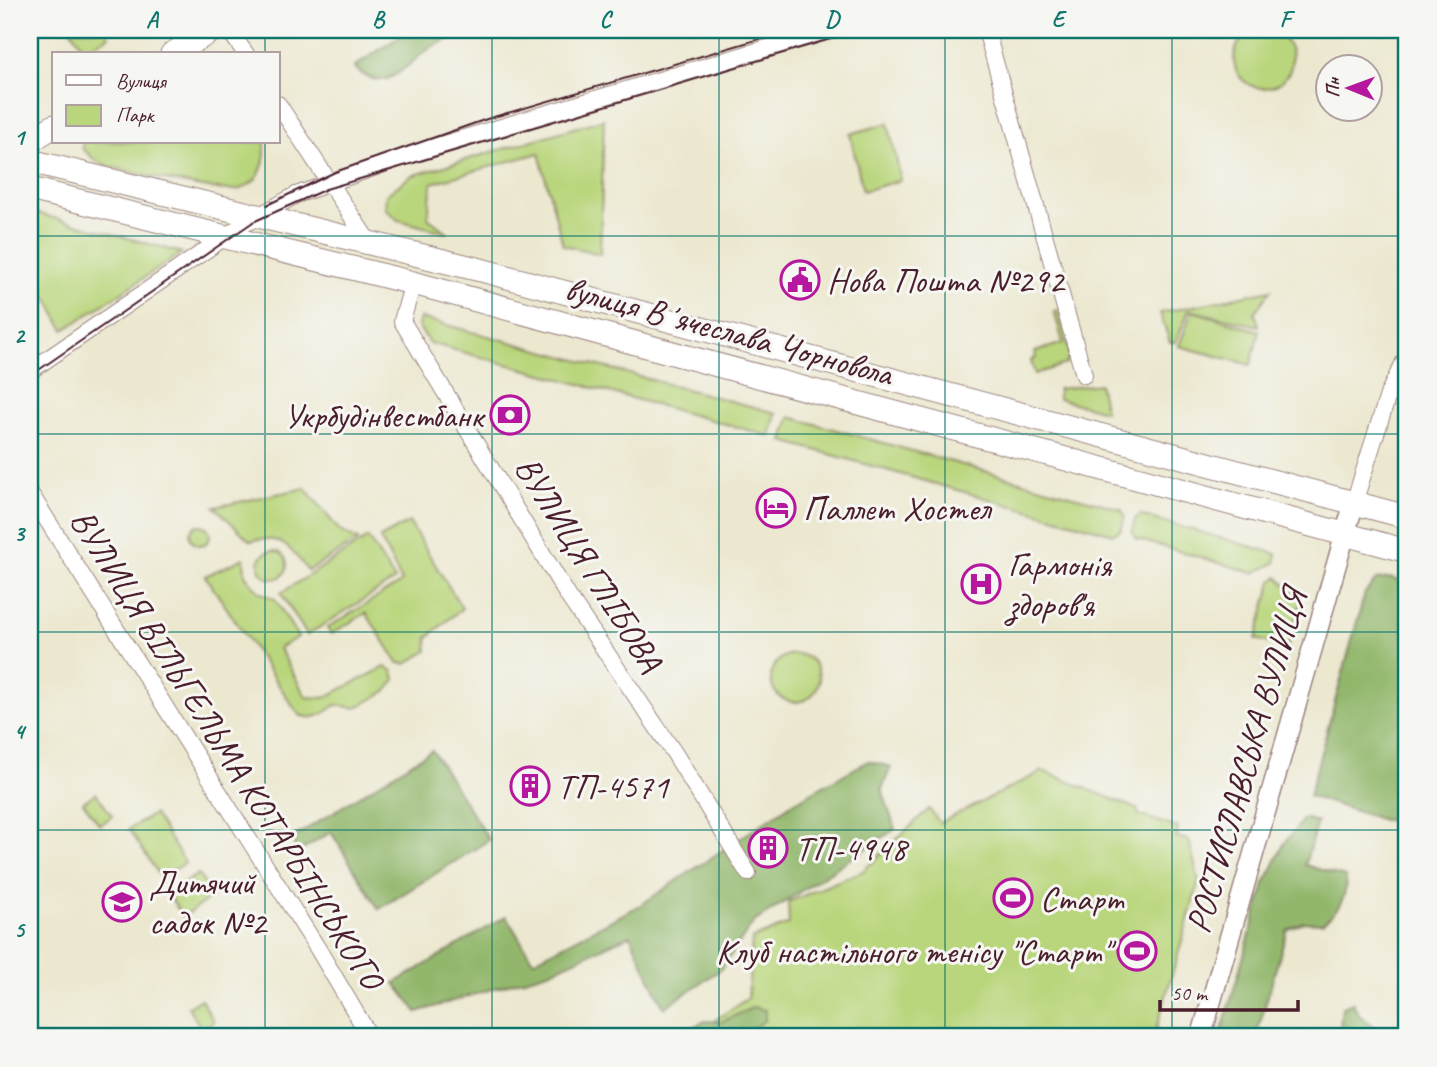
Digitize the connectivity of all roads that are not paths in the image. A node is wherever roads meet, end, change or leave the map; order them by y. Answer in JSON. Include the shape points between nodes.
{"nodes":[{"id":1,"x":213,"y":30,"type":"edge"},
{"id":2,"x":229,"y":30,"type":"edge"},
{"id":3,"x":828,"y":30,"type":"edge"},
{"id":4,"x":986,"y":30,"type":"edge"},
{"id":5,"x":175,"y":52,"type":"edge"},
{"id":6,"x":245,"y":52,"type":"edge"},
{"id":7,"x":280,"y":107,"type":"edge"},
{"id":8,"x":52,"y":127,"type":"edge"},
{"id":9,"x":30,"y":141,"type":"edge"},
{"id":10,"x":30,"y":160,"type":"edge"},
{"id":11,"x":328,"y":181,"type":"junction"},
{"id":12,"x":30,"y":189,"type":"edge"},
{"id":13,"x":258,"y":215,"type":"junction"},
{"id":14,"x":224,"y":237,"type":"junction"},
{"id":15,"x":369,"y":241,"type":"junction"},
{"id":16,"x":413,"y":282,"type":"junction"},
{"id":17,"x":1407,"y":356,"type":"edge"},
{"id":18,"x":30,"y":371,"type":"edge"},
{"id":19,"x":1084,"y":375,"type":"dead end"},
{"id":20,"x":30,"y":493,"type":"edge"},
{"id":21,"x":1354,"y":503,"type":"junction"},
{"id":22,"x":1407,"y":517,"type":"edge"},
{"id":23,"x":1345,"y":535,"type":"junction"},
{"id":24,"x":1407,"y":551,"type":"edge"},
{"id":25,"x":748,"y":873,"type":"dead end"},
{"id":26,"x":370,"y":1037,"type":"edge"},
{"id":27,"x":1201,"y":1037,"type":"edge"}],
"edges":[{"from":1,"to":5,"type":"main road"},
{"from":2,"to":6,"type":"street"},
{"from":3,"to":11,"type":"street"},
{"from":4,"to":19,"type":"street"},
{"from":7,"to":11,"type":"street"},
{"from":8,"to":9,"type":"main road"},
{"from":10,"to":13,"type":"main road","name":"вулиця Вʼячеслава Чорновола"},
{"from":11,"to":13,"type":"street"},
{"from":11,"to":15,"type":"street"},
{"from":12,"to":14,"type":"main road","name":"вулиця Вʼячеслава Чорновола"},
{"from":13,"to":14,"type":"street"},
{"from":13,"to":15,"type":"main road","name":"вулиця Вʼячеслава Чорновола"},
{"from":14,"to":16,"type":"main road","name":"вулиця Вʼячеслава Чорновола"},
{"from":14,"to":18,"type":"street"},
{"from":15,"to":21,"type":"main road","name":"вулиця Вʼячеслава Чорновола"},
{"from":16,"to":23,"type":"main road","name":"вулиця Вʼячеслава Чорновола"},
{"from":16,"to":25,"type":"street","name":"ВУЛИЦЯ ГЛІБОВА","via":[[402,321],[568,596],[675,754]]},
{"from":17,"to":21,"type":"street","via":[[1385,404]]},
{"from":20,"to":26,"type":"street","name":"ВУЛИЦЯ ВІЛЬГЕЛЬМА КОТАРБІНСЬКОГО"},
{"from":21,"to":22,"type":"main road","name":"вулиця Вʼячеслава Чорновола"},
{"from":21,"to":23,"type":"street","name":"РОСТИСЛАВСЬКА ВУЛИЦЯ"},
{"from":23,"to":24,"type":"main road","name":"вулиця Вʼячеслава Чорновола"},
{"from":23,"to":27,"type":"street","name":"РОСТИСЛАВСЬКА ВУЛИЦЯ"}]}
